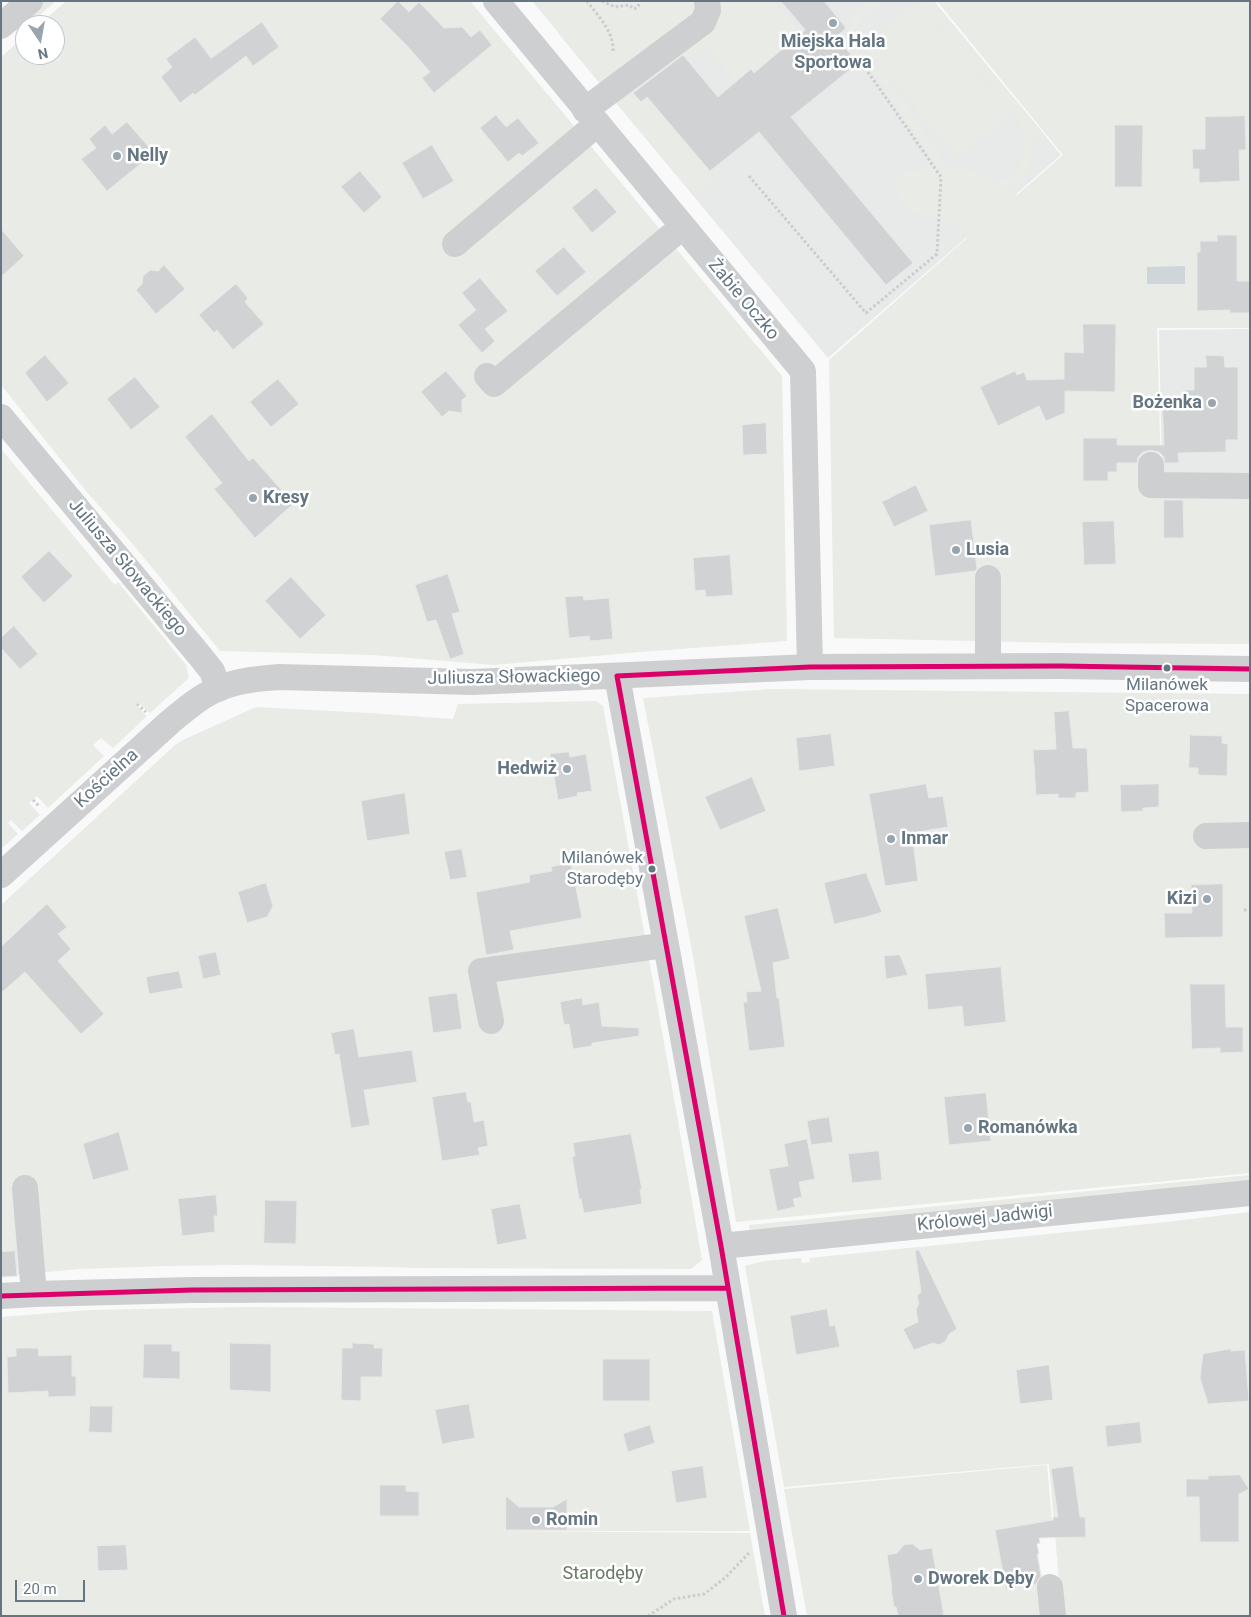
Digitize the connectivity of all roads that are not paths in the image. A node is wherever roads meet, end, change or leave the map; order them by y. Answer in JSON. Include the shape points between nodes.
{"nodes":[{"id":1,"x":30,"y":1,"type":"edge"},
{"id":2,"x":496,"y":1,"type":"edge"},
{"id":3,"x":707,"y":1,"type":"edge"},
{"id":4,"x":1,"y":26,"type":"edge"},
{"id":5,"x":591,"y":117,"type":"junction"},
{"id":6,"x":682,"y":226,"type":"junction"},
{"id":7,"x":455,"y":244,"type":"dead end"},
{"id":8,"x":487,"y":376,"type":"dead end"},
{"id":9,"x":1,"y":417,"type":"edge"},
{"id":10,"x":1151,"y":465,"type":"dead end"},
{"id":11,"x":1250,"y":486,"type":"edge"},
{"id":12,"x":988,"y":578,"type":"dead end"},
{"id":13,"x":810,"y":666,"type":"junction"},
{"id":14,"x":988,"y":666,"type":"junction"},
{"id":15,"x":1250,"y":669,"type":"edge"},
{"id":16,"x":617,"y":676,"type":"junction"},
{"id":17,"x":218,"y":688,"type":"junction"},
{"id":18,"x":1250,"y":835,"type":"edge"},
{"id":19,"x":1206,"y":836,"type":"dead end"},
{"id":20,"x":1,"y":875,"type":"edge"},
{"id":21,"x":666,"y":945,"type":"junction"},
{"id":22,"x":491,"y":1021,"type":"dead end"},
{"id":23,"x":24,"y":1188,"type":"dead end"},
{"id":24,"x":1250,"y":1193,"type":"edge"},
{"id":25,"x":720,"y":1246,"type":"junction"},
{"id":26,"x":727,"y":1288,"type":"junction"},
{"id":27,"x":34,"y":1294,"type":"junction"},
{"id":28,"x":1,"y":1296,"type":"edge"},
{"id":29,"x":1050,"y":1588,"type":"dead end"},
{"id":30,"x":784,"y":1616,"type":"edge"},
{"id":31,"x":1053,"y":1616,"type":"edge"}],
"edges":[{"from":1,"to":4,"type":"street"},
{"from":2,"to":5,"type":"street","name":"Żabie Oczko"},
{"from":3,"to":5,"type":"street","via":[[704,22]]},
{"from":5,"to":6,"type":"street","name":"Żabie Oczko"},
{"from":5,"to":7,"type":"street"},
{"from":6,"to":8,"type":"street","via":[[494,384]]},
{"from":6,"to":13,"type":"street","name":"Żabie Oczko","via":[[803,371]]},
{"from":9,"to":17,"type":"street","name":"Juliusza Słowackiego","via":[[200,656],[212,672]]},
{"from":10,"to":11,"type":"street","via":[[1151,485]]},
{"from":12,"to":14,"type":"street"},
{"from":13,"to":14,"type":"street","name":"Juliusza Słowackiego"},
{"from":13,"to":16,"type":"street","name":"Juliusza Słowackiego"},
{"from":14,"to":15,"type":"street","name":"Juliusza Słowackiego"},
{"from":16,"to":17,"type":"street","name":"Juliusza Słowackiego","via":[[472,682],[279,677]]},
{"from":16,"to":21,"type":"street"},
{"from":17,"to":20,"type":"street","name":"Kościelna","via":[[170,722]]},
{"from":18,"to":19,"type":"street"},
{"from":21,"to":22,"type":"street","via":[[481,971]]},
{"from":21,"to":25,"type":"street"},
{"from":23,"to":27,"type":"street"},
{"from":24,"to":25,"type":"street","name":"Królowej Jadwigi"},
{"from":25,"to":26,"type":"street"},
{"from":26,"to":27,"type":"street","via":[[192,1290]]},
{"from":26,"to":30,"type":"street"},
{"from":27,"to":28,"type":"street"},
{"from":29,"to":31,"type":"street"}]}
